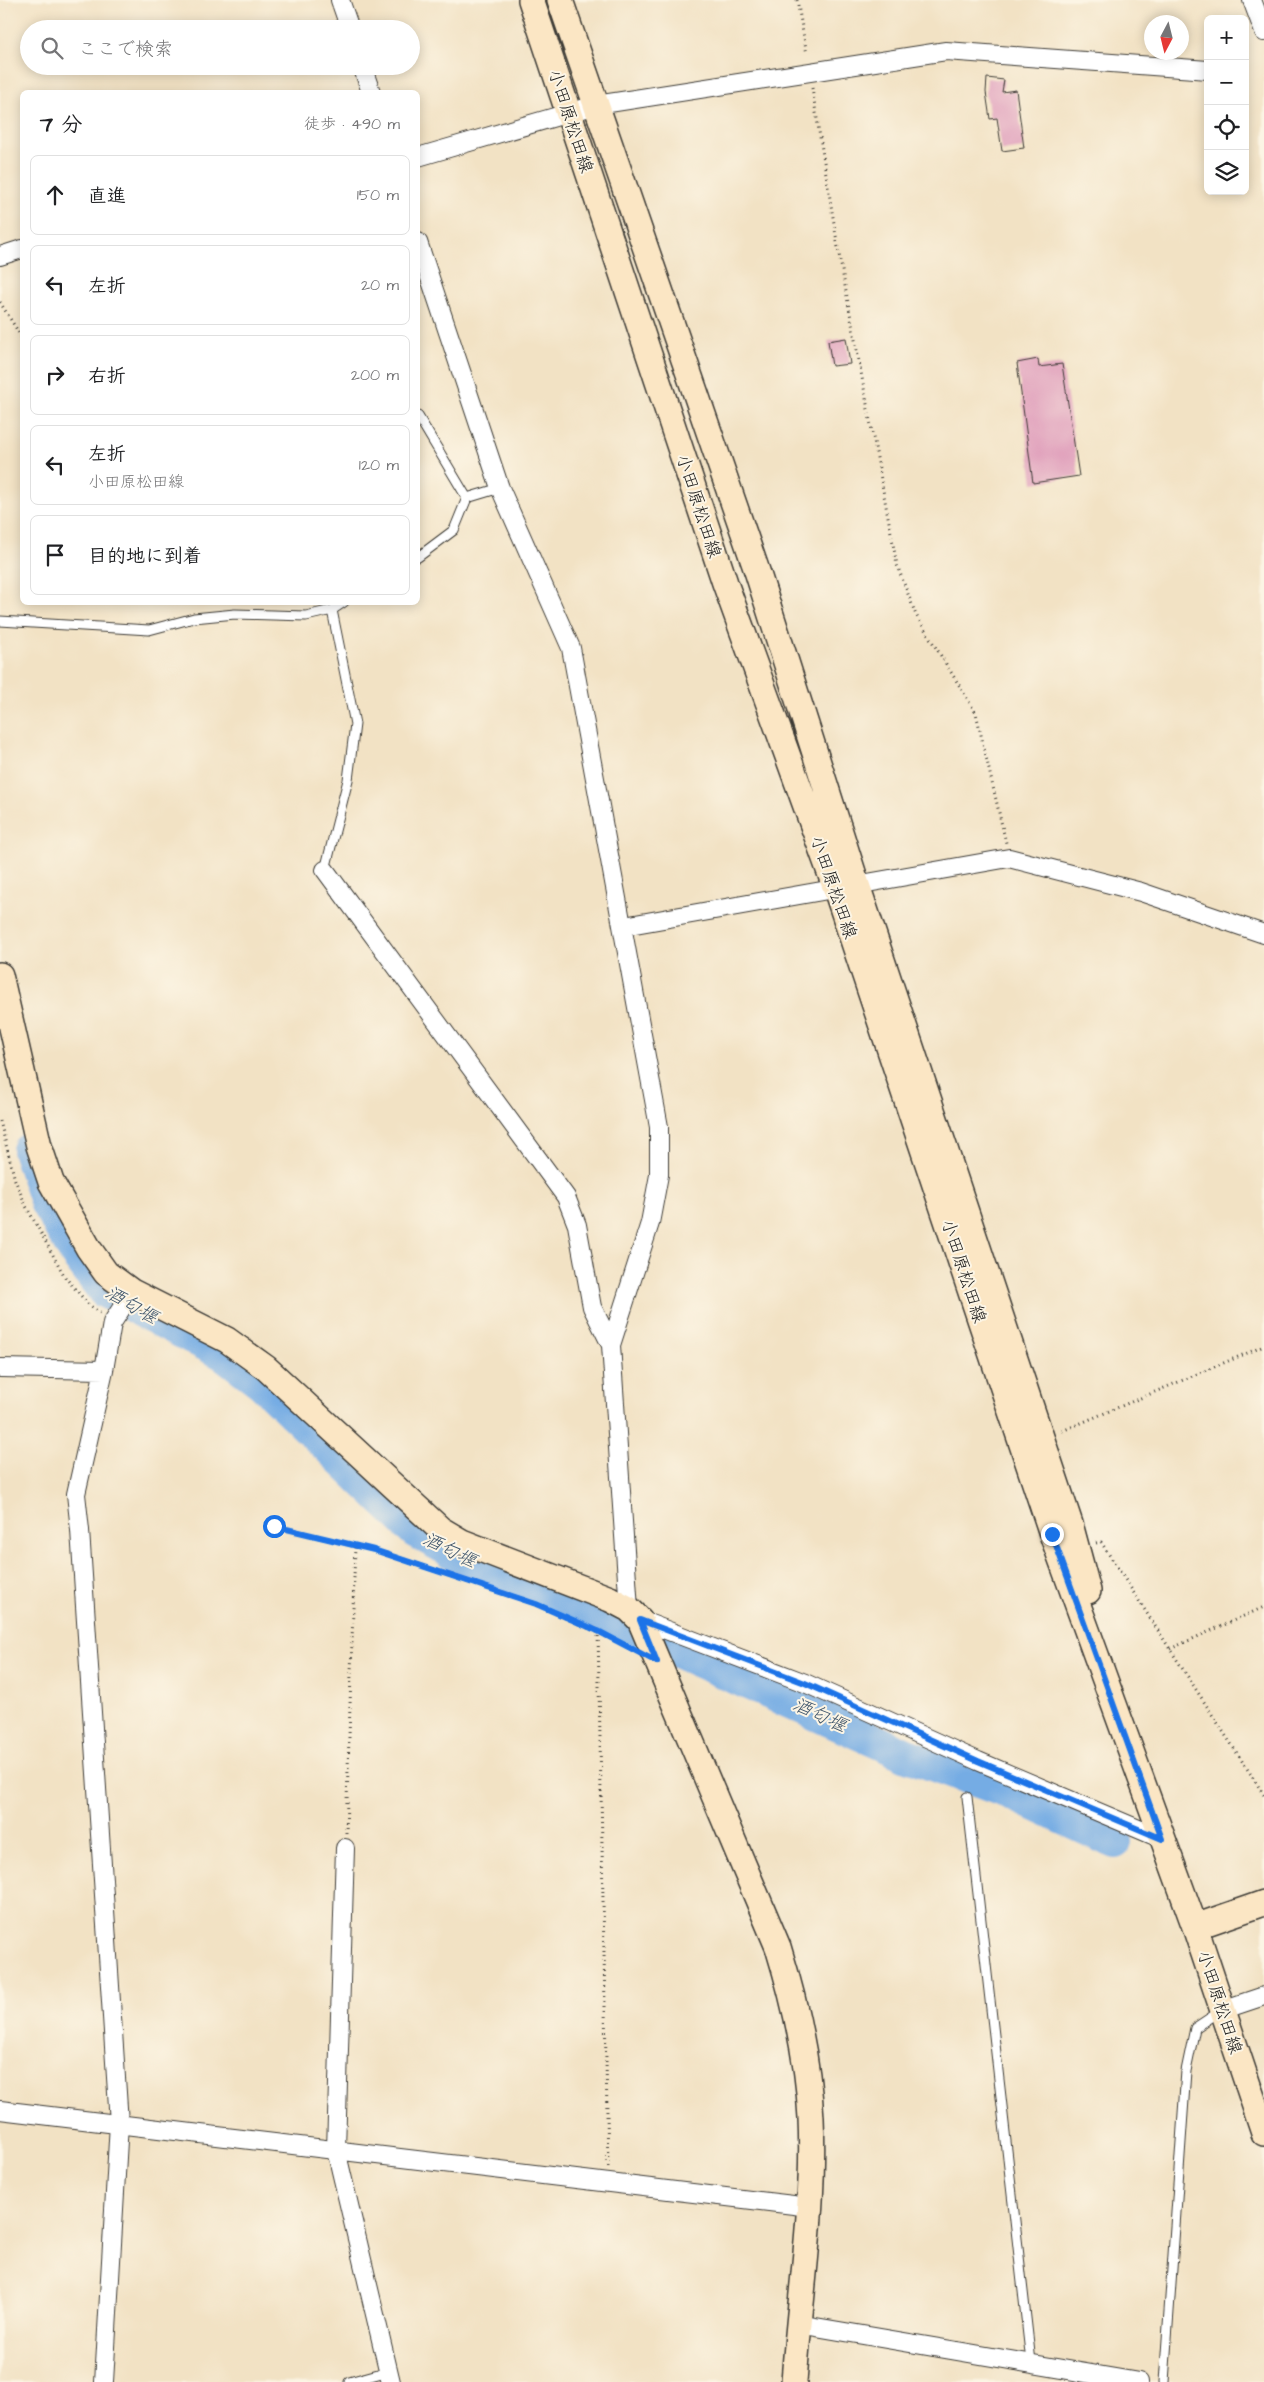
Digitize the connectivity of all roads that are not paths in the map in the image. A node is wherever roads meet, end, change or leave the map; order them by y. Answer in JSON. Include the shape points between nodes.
{"nodes":[{"id":1,"x":340,"y":0,"type":"edge"},
{"id":2,"x":531,"y":0,"type":"edge"},
{"id":3,"x":560,"y":0,"type":"edge"},
{"id":4,"x":1252,"y":0,"type":"edge"},
{"id":5,"x":347,"y":20,"type":"edge"},
{"id":6,"x":1264,"y":32,"type":"edge"},
{"id":7,"x":1204,"y":70,"type":"edge"},
{"id":8,"x":365,"y":75,"type":"edge"},
{"id":9,"x":369,"y":90,"type":"edge"},
{"id":10,"x":596,"y":105,"type":"junction"},
{"id":11,"x":568,"y":113,"type":"junction"},
{"id":12,"x":420,"y":157,"type":"edge"},
{"id":13,"x":420,"y":248,"type":"edge"},
{"id":14,"x":20,"y":250,"type":"edge"},
{"id":15,"x":0,"y":256,"type":"edge"},
{"id":16,"x":420,"y":419,"type":"edge"},
{"id":17,"x":500,"y":488,"type":"junction"},
{"id":18,"x":467,"y":498,"type":"junction"},
{"id":19,"x":420,"y":556,"type":"edge"},
{"id":20,"x":340,"y":605,"type":"edge"},
{"id":21,"x":332,"y":610,"type":"junction"},
{"id":22,"x":0,"y":621,"type":"edge"},
{"id":23,"x":325,"y":870,"type":"joint"},
{"id":24,"x":847,"y":887,"type":"junction"},
{"id":25,"x":624,"y":926,"type":"junction"},
{"id":26,"x":1264,"y":934,"type":"edge"},
{"id":27,"x":0,"y":975,"type":"edge"},
{"id":28,"x":132,"y":1292,"type":"junction"},
{"id":29,"x":611,"y":1345,"type":"junction"},
{"id":30,"x":0,"y":1368,"type":"edge"},
{"id":31,"x":104,"y":1370,"type":"junction"},
{"id":32,"x":634,"y":1615,"type":"junction"},
{"id":33,"x":1138,"y":1774,"type":"junction"},
{"id":34,"x":967,"y":1797,"type":"dead end"},
{"id":35,"x":1162,"y":1839,"type":"junction"},
{"id":36,"x":345,"y":1848,"type":"road end"},
{"id":37,"x":1264,"y":1903,"type":"edge"},
{"id":38,"x":1195,"y":1927,"type":"junction"},
{"id":39,"x":1264,"y":1996,"type":"edge"},
{"id":40,"x":1222,"y":2010,"type":"junction"},
{"id":41,"x":0,"y":2110,"type":"edge"},
{"id":42,"x":119,"y":2123,"type":"junction"},
{"id":43,"x":1264,"y":2133,"type":"edge"},
{"id":44,"x":336,"y":2150,"type":"junction"},
{"id":45,"x":810,"y":2207,"type":"junction"},
{"id":46,"x":798,"y":2324,"type":"junction"},
{"id":47,"x":1031,"y":2362,"type":"junction"},
{"id":48,"x":390,"y":2377,"type":"edge"},
{"id":49,"x":104,"y":2382,"type":"edge"},
{"id":50,"x":349,"y":2382,"type":"edge"},
{"id":51,"x":794,"y":2382,"type":"edge"},
{"id":52,"x":1139,"y":2382,"type":"edge"},
{"id":53,"x":1164,"y":2382,"type":"edge"}],
"edges":[{"from":1,"to":5,"type":"street"},
{"from":2,"to":11,"type":"main road","name":"小田原松田線"},
{"from":3,"to":10,"type":"main road","name":"小田原松田線"},
{"from":4,"to":6,"type":"street"},
{"from":7,"to":10,"type":"street","via":[[946,52]]},
{"from":8,"to":9,"type":"street"},
{"from":10,"to":11,"type":"street"},
{"from":10,"to":24,"type":"main road","name":"小田原松田線","via":[[758,574]]},
{"from":11,"to":12,"type":"street"},
{"from":11,"to":24,"type":"main road","name":"小田原松田線","via":[[725,583]]},
{"from":13,"to":17,"type":"street"},
{"from":14,"to":15,"type":"street"},
{"from":16,"to":18,"type":"lane"},
{"from":17,"to":18,"type":"lane"},
{"from":17,"to":25,"type":"street","via":[[571,648]]},
{"from":18,"to":19,"type":"lane","via":[[454,530]]},
{"from":20,"to":21,"type":"lane"},
{"from":21,"to":22,"type":"lane","via":[[306,616],[235,614],[194,618],[149,630]]},
{"from":21,"to":23,"type":"lane","via":[[355,724],[348,780]]},
{"from":23,"to":29,"type":"street","via":[[566,1197],[578,1225],[592,1307]]},
{"from":24,"to":25,"type":"street"},
{"from":24,"to":26,"type":"street","via":[[1009,858],[1141,892]]},
{"from":24,"to":33,"type":"main road","name":"小田原松田線","via":[[1052,1534]]},
{"from":24,"to":33,"type":"main road","name":"小田原松田線","via":[[1042,1440],[1076,1546]]},
{"from":25,"to":29,"type":"street","via":[[659,1127],[659,1175],[650,1223]]},
{"from":27,"to":28,"type":"main road","via":[[39,1146],[51,1182],[88,1249],[106,1273]]},
{"from":28,"to":31,"type":"street","via":[[112,1323]]},
{"from":28,"to":32,"type":"main road","via":[[227,1340],[266,1368],[440,1528],[462,1542],[610,1599]]},
{"from":29,"to":32,"type":"street"},
{"from":30,"to":31,"type":"street"},
{"from":31,"to":42,"type":"street","via":[[76,1494]]},
{"from":32,"to":35,"type":"street","via":[[805,1683]]},
{"from":32,"to":45,"type":"main road","via":[[778,1947],[793,1995],[811,2117]]},
{"from":33,"to":35,"type":"main road","name":"小田原松田線"},
{"from":34,"to":47,"type":"lane"},
{"from":35,"to":38,"type":"main road","name":"小田原松田線"},
{"from":36,"to":44,"type":"street"},
{"from":37,"to":38,"type":"main road","name":"小田原松田線"},
{"from":38,"to":40,"type":"main road","name":"小田原松田線"},
{"from":39,"to":40,"type":"street"},
{"from":40,"to":43,"type":"main road","name":"小田原松田線"},
{"from":40,"to":53,"type":"lane","via":[[1195,2028],[1186,2071]]},
{"from":41,"to":42,"type":"street"},
{"from":42,"to":44,"type":"street"},
{"from":42,"to":49,"type":"street"},
{"from":44,"to":45,"type":"street"},
{"from":44,"to":48,"type":"street"},
{"from":45,"to":46,"type":"main road"},
{"from":46,"to":47,"type":"street"},
{"from":46,"to":51,"type":"main road"},
{"from":47,"to":52,"type":"street"},
{"from":48,"to":50,"type":"lane"}]}
